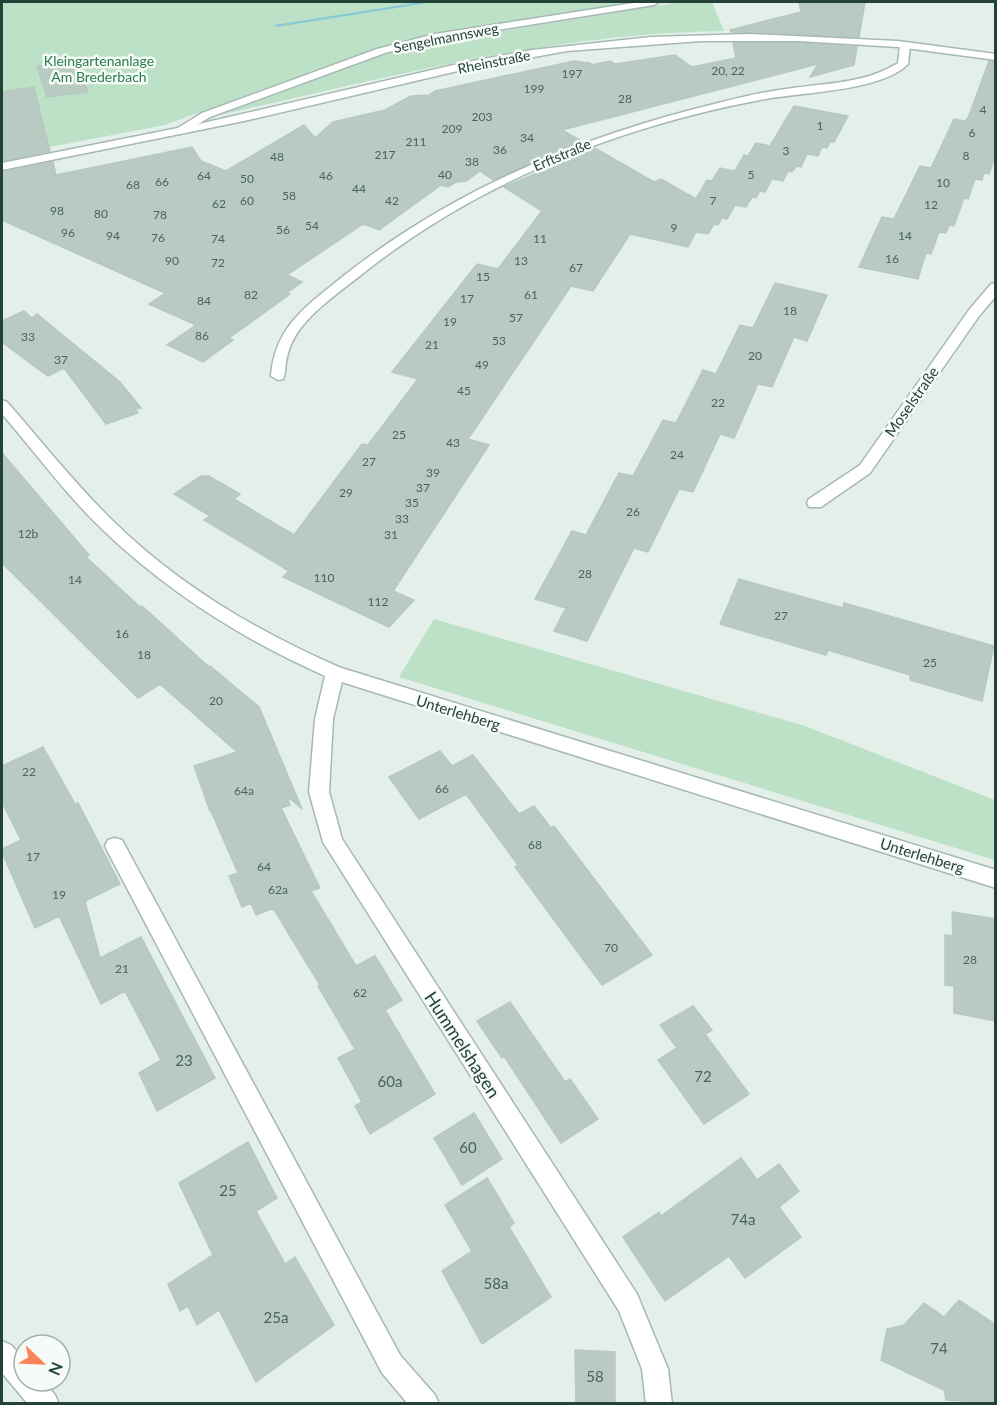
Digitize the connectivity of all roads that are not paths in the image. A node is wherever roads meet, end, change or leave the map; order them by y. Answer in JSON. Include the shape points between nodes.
{"nodes":[{"id":1,"x":654,"y":2,"type":"edge"},
{"id":2,"x":905,"y":45,"type":"junction"},
{"id":3,"x":996,"y":57,"type":"edge"},
{"id":4,"x":179,"y":131,"type":"junction"},
{"id":5,"x":2,"y":167,"type":"edge"},
{"id":6,"x":996,"y":287,"type":"edge"},
{"id":7,"x":278,"y":376,"type":"dead end"},
{"id":8,"x":2,"y":405,"type":"edge"},
{"id":9,"x":815,"y":503,"type":"dead end"},
{"id":10,"x":335,"y":674,"type":"junction"},
{"id":11,"x":115,"y":846,"type":"dead end"},
{"id":12,"x":996,"y":879,"type":"edge"},
{"id":13,"x":2,"y":1354,"type":"edge"},
{"id":14,"x":12,"y":1365,"type":"edge"},
{"id":15,"x":426,"y":1404,"type":"edge"},
{"id":16,"x":659,"y":1404,"type":"edge"}],
"edges":[{"from":1,"to":4,"type":"street","name":"Sengelmannsweg","via":[[435,37],[381,51],[206,115]]},
{"from":2,"to":3,"type":"street","name":"Rheinstraße"},
{"from":2,"to":4,"type":"street","name":"Rheinstraße","via":[[782,37],[600,44],[474,64]]},
{"from":2,"to":7,"type":"street","name":"Erftstraße","via":[[903,63],[892,73],[779,93],[643,125],[568,152],[458,203],[352,275],[294,325],[278,358]]},
{"from":4,"to":5,"type":"street","name":"Rheinstraße"},
{"from":6,"to":9,"type":"street","name":"Moselstraße","via":[[865,470]]},
{"from":8,"to":10,"type":"street","name":"Unterlehberg","via":[[82,499],[146,561],[228,620],[292,656]]},
{"from":10,"to":12,"type":"street","name":"Unterlehberg"},
{"from":10,"to":16,"type":"street","name":"Hummelshagen","via":[[324,719],[319,792],[333,842],[628,1303],[655,1369]]},
{"from":11,"to":15,"type":"street","via":[[391,1364]]},
{"from":13,"to":14,"type":"street"}]}
